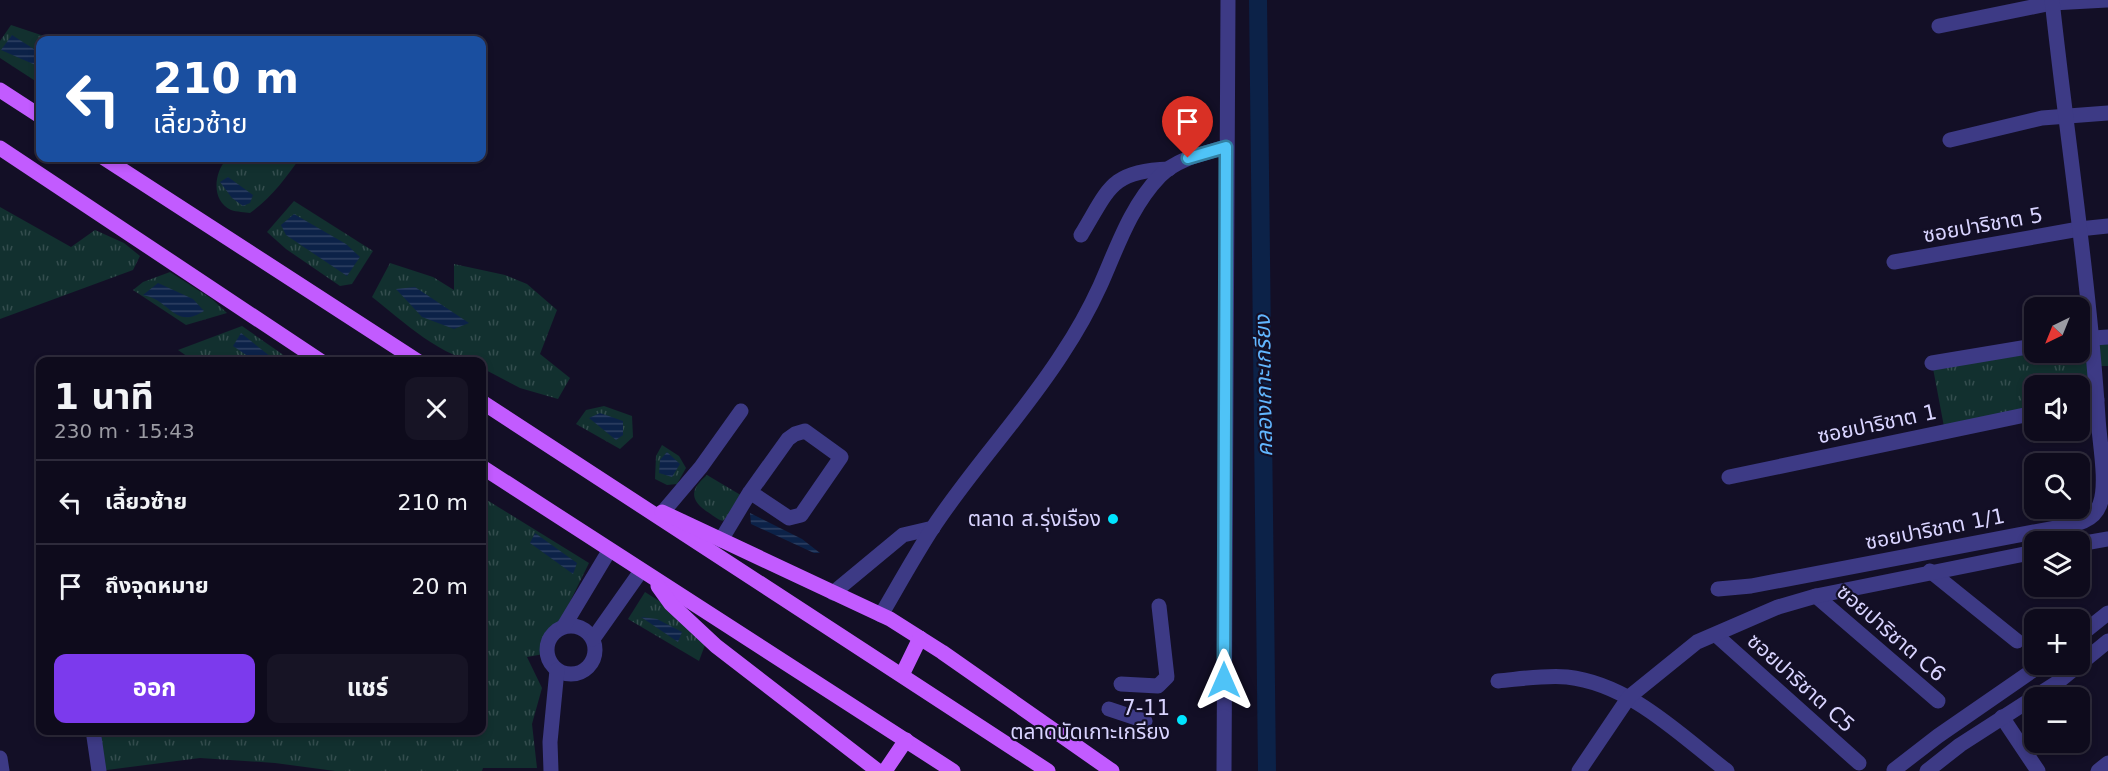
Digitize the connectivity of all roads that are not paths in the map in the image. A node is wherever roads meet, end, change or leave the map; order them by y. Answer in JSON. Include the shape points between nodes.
{"nodes":[{"id":1,"x":1228,"y":0,"type":"edge"},
{"id":2,"x":2107,"y":0,"type":"edge"},
{"id":3,"x":2052,"y":2,"type":"edge"},
{"id":4,"x":1939,"y":26,"type":"dead end"},
{"id":5,"x":0,"y":90,"type":"edge"},
{"id":6,"x":36,"y":113,"type":"edge"},
{"id":7,"x":2108,"y":113,"type":"edge"},
{"id":8,"x":2065,"y":115,"type":"junction"},
{"id":9,"x":1950,"y":140,"type":"dead end"},
{"id":10,"x":1226,"y":147,"type":"junction"},
{"id":11,"x":0,"y":148,"type":"edge"},
{"id":12,"x":110,"y":162,"type":"edge"},
{"id":13,"x":1169,"y":169,"type":"junction"},
{"id":14,"x":2108,"y":226,"type":"edge"},
{"id":15,"x":2079,"y":229,"type":"junction"},
{"id":16,"x":1081,"y":235,"type":"dead end"},
{"id":17,"x":1894,"y":262,"type":"dead end"},
{"id":18,"x":2083,"y":297,"type":"edge"},
{"id":19,"x":2108,"y":337,"type":"edge"},
{"id":20,"x":2090,"y":339,"type":"edge"},
{"id":21,"x":2024,"y":348,"type":"edge"},
{"id":22,"x":2090,"y":350,"type":"edge"},
{"id":23,"x":314,"y":357,"type":"edge"},
{"id":24,"x":411,"y":357,"type":"edge"},
{"id":25,"x":1932,"y":363,"type":"dead end"},
{"id":26,"x":2101,"y":373,"type":"edge"},
{"id":27,"x":2097,"y":400,"type":"junction"},
{"id":28,"x":2090,"y":402,"type":"edge"},
{"id":29,"x":486,"y":405,"type":"edge"},
{"id":30,"x":741,"y":411,"type":"dead end"},
{"id":31,"x":2024,"y":415,"type":"edge"},
{"id":32,"x":486,"y":470,"type":"edge"},
{"id":33,"x":1729,"y":477,"type":"dead end"},
{"id":34,"x":750,"y":492,"type":"junction"},
{"id":35,"x":631,"y":501,"type":"junction"},
{"id":36,"x":662,"y":513,"type":"junction"},
{"id":37,"x":933,"y":528,"type":"junction"},
{"id":38,"x":2108,"y":539,"type":"edge"},
{"id":39,"x":721,"y":540,"type":"junction"},
{"id":40,"x":2090,"y":542,"type":"edge"},
{"id":41,"x":609,"y":551,"type":"junction"},
{"id":42,"x":2024,"y":554,"type":"edge"},
{"id":43,"x":640,"y":571,"type":"junction"},
{"id":44,"x":1930,"y":571,"type":"junction"},
{"id":45,"x":655,"y":581,"type":"junction"},
{"id":46,"x":1718,"y":589,"type":"dead end"},
{"id":47,"x":833,"y":593,"type":"junction"},
{"id":48,"x":1816,"y":596,"type":"junction"},
{"id":49,"x":1159,"y":606,"type":"dead end"},
{"id":50,"x":2108,"y":613,"type":"edge"},
{"id":51,"x":880,"y":615,"type":"junction"},
{"id":52,"x":564,"y":626,"type":"junction"},
{"id":53,"x":2090,"y":627,"type":"edge"},
{"id":54,"x":1716,"y":635,"type":"junction"},
{"id":55,"x":920,"y":638,"type":"junction"},
{"id":56,"x":592,"y":639,"type":"junction"},
{"id":57,"x":2017,"y":641,"type":"dead end"},
{"id":58,"x":2108,"y":641,"type":"edge"},
{"id":59,"x":557,"y":670,"type":"junction"},
{"id":60,"x":902,"y":675,"type":"junction"},
{"id":61,"x":2026,"y":675,"type":"edge"},
{"id":62,"x":1498,"y":681,"type":"dead end"},
{"id":63,"x":1121,"y":684,"type":"dead end"},
{"id":64,"x":1629,"y":697,"type":"junction"},
{"id":65,"x":1938,"y":701,"type":"dead end"},
{"id":66,"x":1108,"y":709,"type":"dead end"},
{"id":67,"x":2002,"y":717,"type":"junction"},
{"id":68,"x":1145,"y":721,"type":"dead end"},
{"id":69,"x":94,"y":735,"type":"edge"},
{"id":70,"x":906,"y":740,"type":"junction"},
{"id":71,"x":0,"y":759,"type":"edge"},
{"id":72,"x":1859,"y":763,"type":"dead end"},
{"id":73,"x":2108,"y":763,"type":"edge"},
{"id":74,"x":2,"y":771,"type":"edge"},
{"id":75,"x":99,"y":771,"type":"edge"},
{"id":76,"x":551,"y":771,"type":"edge"},
{"id":77,"x":878,"y":771,"type":"edge"},
{"id":78,"x":885,"y":771,"type":"edge"},
{"id":79,"x":953,"y":771,"type":"edge"},
{"id":80,"x":1048,"y":771,"type":"edge"},
{"id":81,"x":1112,"y":771,"type":"edge"},
{"id":82,"x":1224,"y":771,"type":"edge"},
{"id":83,"x":1579,"y":771,"type":"edge"},
{"id":84,"x":1727,"y":771,"type":"edge"},
{"id":85,"x":1878,"y":771,"type":"edge"},
{"id":86,"x":1895,"y":771,"type":"edge"},
{"id":87,"x":1927,"y":771,"type":"edge"},
{"id":88,"x":2038,"y":771,"type":"edge"},
{"id":89,"x":2098,"y":771,"type":"edge"}],
"edges":[{"from":1,"to":10,"type":"street"},
{"from":2,"to":3,"type":"street"},
{"from":3,"to":4,"type":"street"},
{"from":3,"to":8,"type":"street","name":"ซอยปาริชาต 1/1"},
{"from":5,"to":6,"type":"main road"},
{"from":7,"to":8,"type":"street"},
{"from":8,"to":9,"type":"street"},
{"from":8,"to":15,"type":"street","name":"ซอยปาริชาต 1/1"},
{"from":10,"to":13,"type":"street","via":[[1188,158]]},
{"from":10,"to":82,"type":"street"},
{"from":11,"to":23,"type":"main road"},
{"from":12,"to":24,"type":"main road"},
{"from":13,"to":16,"type":"street","via":[[1126,175],[1109,189]]},
{"from":13,"to":37,"type":"street","via":[[1147,192],[1117,241],[1099,287],[1063,354]]},
{"from":14,"to":15,"type":"street","name":"ซอยปาริชาต 5"},
{"from":15,"to":17,"type":"street","name":"ซอยปาริชาต 5"},
{"from":15,"to":18,"type":"street","name":"ซอยปาริชาต 1/1"},
{"from":19,"to":20,"type":"street"},
{"from":21,"to":25,"type":"street"},
{"from":22,"to":26,"type":"street","name":"ซอยปาริชาต 1/1"},
{"from":26,"to":27,"type":"street","name":"ซอยปาริชาต 1/1"},
{"from":27,"to":28,"type":"street"},
{"from":27,"to":46,"type":"street","name":"ซอยปาริชาต 1/1","via":[[2101,503],[2095,514],[2082,523]]},
{"from":29,"to":35,"type":"main road"},
{"from":30,"to":36,"type":"street"},
{"from":31,"to":33,"type":"street","name":"ซอยปาริชาต 1"},
{"from":32,"to":41,"type":"main road"},
{"from":34,"to":34,"type":"street","via":[[788,439],[799,432],[805,431],[841,457],[795,518],[789,518]]},
{"from":34,"to":39,"type":"street"},
{"from":35,"to":36,"type":"main road"},
{"from":35,"to":60,"type":"main road"},
{"from":36,"to":39,"type":"main road"},
{"from":37,"to":47,"type":"street","via":[[903,535]]},
{"from":37,"to":51,"type":"street"},
{"from":38,"to":40,"type":"street"},
{"from":39,"to":47,"type":"main road"},
{"from":41,"to":43,"type":"main road"},
{"from":41,"to":52,"type":"street"},
{"from":42,"to":44,"type":"street"},
{"from":43,"to":45,"type":"main road"},
{"from":43,"to":56,"type":"street"},
{"from":44,"to":48,"type":"street"},
{"from":44,"to":57,"type":"street"},
{"from":45,"to":70,"type":"main road"},
{"from":45,"to":77,"type":"main road","via":[[671,604],[716,646]]},
{"from":47,"to":51,"type":"main road"},
{"from":48,"to":54,"type":"street","via":[[1778,607]]},
{"from":48,"to":65,"type":"street","name":"ซอยปาริชาต C6"},
{"from":49,"to":63,"type":"street","via":[[1167,677],[1158,686]]},
{"from":50,"to":53,"type":"street"},
{"from":51,"to":55,"type":"main road"},
{"from":52,"to":56,"type":"street","via":[[584,629]]},
{"from":52,"to":59,"type":"street","via":[[553,633],[547,645],[549,659]]},
{"from":54,"to":64,"type":"street","via":[[1685,650]]},
{"from":54,"to":72,"type":"street","name":"ซอยปาริชาต C5"},
{"from":55,"to":60,"type":"main road"},
{"from":55,"to":81,"type":"main road"},
{"from":56,"to":59,"type":"street","via":[[596,651],[587,668],[576,674]]},
{"from":58,"to":67,"type":"street","via":[[2058,682]]},
{"from":59,"to":76,"type":"street"},
{"from":60,"to":80,"type":"main road"},
{"from":61,"to":86,"type":"street"},
{"from":62,"to":64,"type":"street","via":[[1568,677]]},
{"from":64,"to":83,"type":"street"},
{"from":64,"to":84,"type":"street"},
{"from":66,"to":68,"type":"street"},
{"from":67,"to":87,"type":"street"},
{"from":67,"to":88,"type":"street"},
{"from":69,"to":75,"type":"street"},
{"from":70,"to":78,"type":"main road"},
{"from":70,"to":79,"type":"main road"},
{"from":71,"to":74,"type":"street"},
{"from":73,"to":89,"type":"street"},
{"from":85,"to":86,"type":"street"}]}
